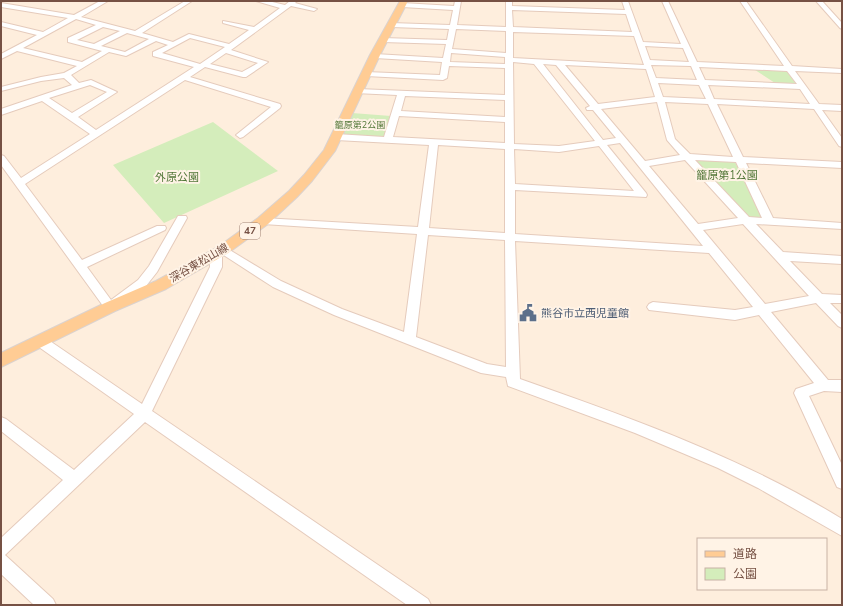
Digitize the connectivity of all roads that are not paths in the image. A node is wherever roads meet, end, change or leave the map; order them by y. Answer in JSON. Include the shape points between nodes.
{"nodes":[{"id":1,"x":24,"y":1,"type":"edge"},
{"id":2,"x":89,"y":1,"type":"edge"},
{"id":3,"x":189,"y":1,"type":"edge"},
{"id":4,"x":259,"y":1,"type":"edge"},
{"id":5,"x":625,"y":1,"type":"edge"},
{"id":6,"x":665,"y":1,"type":"edge"},
{"id":7,"x":743,"y":1,"type":"edge"},
{"id":8,"x":819,"y":1,"type":"edge"},
{"id":9,"x":103,"y":2,"type":"edge"},
{"id":10,"x":403,"y":3,"type":"edge"},
{"id":11,"x":290,"y":4,"type":"edge"},
{"id":12,"x":457,"y":4,"type":"edge"},
{"id":13,"x":1,"y":5,"type":"edge"},
{"id":14,"x":509,"y":5,"type":"edge"},
{"id":15,"x":12,"y":7,"type":"junction"},
{"id":16,"x":314,"y":9,"type":"dead end"},
{"id":17,"x":1,"y":12,"type":"edge"},
{"id":18,"x":629,"y":12,"type":"junction"},
{"id":19,"x":75,"y":17,"type":"junction"},
{"id":20,"x":225,"y":22,"type":"dead end"},
{"id":21,"x":1,"y":24,"type":"edge"},
{"id":22,"x":103,"y":24,"type":"junction"},
{"id":23,"x":391,"y":25,"type":"junction"},
{"id":24,"x":842,"y":27,"type":"edge"},
{"id":25,"x":453,"y":28,"type":"junction"},
{"id":26,"x":1,"y":29,"type":"edge"},
{"id":27,"x":255,"y":29,"type":"junction"},
{"id":28,"x":509,"y":30,"type":"junction"},
{"id":29,"x":126,"y":31,"type":"junction"},
{"id":30,"x":136,"y":34,"type":"junction"},
{"id":31,"x":637,"y":34,"type":"junction"},
{"id":32,"x":41,"y":36,"type":"junction"},
{"id":33,"x":155,"y":39,"type":"junction"},
{"id":34,"x":383,"y":40,"type":"junction"},
{"id":35,"x":450,"y":42,"type":"junction"},
{"id":36,"x":174,"y":44,"type":"junction"},
{"id":37,"x":640,"y":44,"type":"junction"},
{"id":38,"x":95,"y":46,"type":"junction"},
{"id":39,"x":686,"y":46,"type":"junction"},
{"id":40,"x":227,"y":48,"type":"junction"},
{"id":41,"x":16,"y":50,"type":"junction"},
{"id":42,"x":108,"y":50,"type":"junction"},
{"id":43,"x":448,"y":51,"type":"junction"},
{"id":44,"x":375,"y":56,"type":"junction"},
{"id":45,"x":1,"y":58,"type":"edge"},
{"id":46,"x":509,"y":60,"type":"junction"},
{"id":47,"x":446,"y":62,"type":"junction"},
{"id":48,"x":537,"y":62,"type":"junction"},
{"id":49,"x":559,"y":63,"type":"junction"},
{"id":50,"x":646,"y":64,"type":"junction"},
{"id":51,"x":695,"y":64,"type":"junction"},
{"id":52,"x":84,"y":65,"type":"junction"},
{"id":53,"x":202,"y":65,"type":"junction"},
{"id":54,"x":790,"y":68,"type":"junction"},
{"id":55,"x":842,"y":71,"type":"edge"},
{"id":56,"x":366,"y":74,"type":"junction"},
{"id":57,"x":66,"y":75,"type":"junction"},
{"id":58,"x":183,"y":77,"type":"junction"},
{"id":59,"x":652,"y":80,"type":"junction"},
{"id":60,"x":702,"y":82,"type":"junction"},
{"id":61,"x":78,"y":86,"type":"junction"},
{"id":62,"x":803,"y":87,"type":"junction"},
{"id":63,"x":1,"y":89,"type":"edge"},
{"id":64,"x":358,"y":91,"type":"junction"},
{"id":65,"x":402,"y":93,"type":"junction"},
{"id":66,"x":44,"y":98,"type":"junction"},
{"id":67,"x":509,"y":98,"type":"junction"},
{"id":68,"x":660,"y":99,"type":"junction"},
{"id":69,"x":711,"y":101,"type":"junction"},
{"id":70,"x":816,"y":106,"type":"junction"},
{"id":71,"x":595,"y":107,"type":"junction"},
{"id":72,"x":842,"y":108,"type":"edge"},
{"id":73,"x":576,"y":110,"type":"junction"},
{"id":74,"x":1,"y":112,"type":"edge"},
{"id":75,"x":396,"y":113,"type":"junction"},
{"id":76,"x":72,"y":117,"type":"junction"},
{"id":77,"x":509,"y":120,"type":"junction"},
{"id":78,"x":97,"y":134,"type":"junction"},
{"id":79,"x":240,"y":135,"type":"dead end"},
{"id":80,"x":336,"y":137,"type":"junction"},
{"id":81,"x":388,"y":140,"type":"junction"},
{"id":82,"x":622,"y":140,"type":"junction"},
{"id":83,"x":434,"y":143,"type":"junction"},
{"id":84,"x":602,"y":143,"type":"junction"},
{"id":85,"x":842,"y":144,"type":"edge"},
{"id":86,"x":510,"y":146,"type":"junction"},
{"id":87,"x":687,"y":157,"type":"junction"},
{"id":88,"x":1,"y":158,"type":"edge"},
{"id":89,"x":739,"y":160,"type":"junction"},
{"id":90,"x":642,"y":164,"type":"junction"},
{"id":91,"x":842,"y":165,"type":"edge"},
{"id":92,"x":20,"y":183,"type":"junction"},
{"id":93,"x":510,"y":187,"type":"junction"},
{"id":94,"x":182,"y":218,"type":"dead end"},
{"id":95,"x":745,"y":220,"type":"junction"},
{"id":96,"x":769,"y":221,"type":"junction"},
{"id":97,"x":262,"y":222,"type":"junction"},
{"id":98,"x":842,"y":226,"type":"edge"},
{"id":99,"x":161,"y":228,"type":"dead end"},
{"id":100,"x":696,"y":228,"type":"junction"},
{"id":101,"x":423,"y":232,"type":"junction"},
{"id":102,"x":511,"y":237,"type":"junction"},
{"id":103,"x":714,"y":250,"type":"junction"},
{"id":104,"x":219,"y":252,"type":"junction"},
{"id":105,"x":779,"y":256,"type":"junction"},
{"id":106,"x":842,"y":260,"type":"edge"},
{"id":107,"x":80,"y":266,"type":"junction"},
{"id":108,"x":819,"y":298,"type":"junction"},
{"id":109,"x":842,"y":299,"type":"edge"},
{"id":110,"x":110,"y":307,"type":"junction"},
{"id":111,"x":653,"y":307,"type":"dead end"},
{"id":112,"x":762,"y":309,"type":"junction"},
{"id":113,"x":842,"y":323,"type":"edge"},
{"id":114,"x":409,"y":340,"type":"junction"},
{"id":115,"x":40,"y":341,"type":"junction"},
{"id":116,"x":1,"y":360,"type":"edge"},
{"id":117,"x":513,"y":373,"type":"junction"},
{"id":118,"x":824,"y":385,"type":"junction"},
{"id":119,"x":842,"y":386,"type":"edge"},
{"id":120,"x":144,"y":414,"type":"junction"},
{"id":121,"x":1,"y":423,"type":"edge"},
{"id":122,"x":75,"y":480,"type":"junction"},
{"id":123,"x":842,"y":482,"type":"edge"},
{"id":124,"x":842,"y":528,"type":"edge"},
{"id":125,"x":1,"y":549,"type":"edge"},
{"id":126,"x":1,"y":562,"type":"edge"},
{"id":127,"x":47,"y":605,"type":"edge"},
{"id":128,"x":422,"y":605,"type":"edge"}],
"edges":[{"from":1,"to":15,"type":"street"},
{"from":2,"to":9,"type":"street"},
{"from":3,"to":30,"type":"street"},
{"from":4,"to":11,"type":"street"},
{"from":5,"to":18,"type":"street"},
{"from":6,"to":39,"type":"street"},
{"from":7,"to":54,"type":"street"},
{"from":8,"to":24,"type":"street"},
{"from":9,"to":19,"type":"street"},
{"from":10,"to":12,"type":"street"},
{"from":10,"to":23,"type":"main road","name":"深谷東松山線","number":"47"},
{"from":11,"to":16,"type":"street"},
{"from":11,"to":27,"type":"street"},
{"from":12,"to":25,"type":"street"},
{"from":13,"to":15,"type":"street"},
{"from":14,"to":18,"type":"street"},
{"from":14,"to":28,"type":"street"},
{"from":15,"to":17,"type":"street"},
{"from":15,"to":19,"type":"street"},
{"from":18,"to":31,"type":"street"},
{"from":19,"to":22,"type":"street"},
{"from":19,"to":32,"type":"street"},
{"from":20,"to":27,"type":"street"},
{"from":21,"to":32,"type":"street"},
{"from":22,"to":29,"type":"street"},
{"from":22,"to":38,"type":"street","via":[[71,40]]},
{"from":23,"to":25,"type":"street"},
{"from":23,"to":34,"type":"main road","name":"深谷東松山線","number":"47"},
{"from":25,"to":28,"type":"street"},
{"from":25,"to":35,"type":"street"},
{"from":26,"to":32,"type":"street"},
{"from":27,"to":40,"type":"street"},
{"from":28,"to":31,"type":"street"},
{"from":28,"to":46,"type":"street"},
{"from":29,"to":30,"type":"street"},
{"from":29,"to":38,"type":"street"},
{"from":30,"to":33,"type":"street"},
{"from":31,"to":37,"type":"street"},
{"from":32,"to":41,"type":"street"},
{"from":33,"to":36,"type":"street"},
{"from":33,"to":42,"type":"street","via":[[126,54]]},
{"from":34,"to":35,"type":"street"},
{"from":34,"to":44,"type":"main road","name":"深谷東松山線","number":"47"},
{"from":35,"to":43,"type":"street"},
{"from":36,"to":40,"type":"street","via":[[189,36]]},
{"from":36,"to":53,"type":"street","via":[[156,54]]},
{"from":37,"to":39,"type":"street"},
{"from":37,"to":50,"type":"street"},
{"from":38,"to":42,"type":"street"},
{"from":39,"to":51,"type":"street"},
{"from":40,"to":53,"type":"street"},
{"from":40,"to":53,"type":"street","via":[[264,62],[243,75]]},
{"from":41,"to":45,"type":"street"},
{"from":41,"to":52,"type":"street"},
{"from":42,"to":52,"type":"street"},
{"from":43,"to":46,"type":"street"},
{"from":43,"to":47,"type":"street"},
{"from":44,"to":47,"type":"street"},
{"from":44,"to":56,"type":"main road","name":"深谷東松山線","number":"47"},
{"from":46,"to":47,"type":"street"},
{"from":46,"to":48,"type":"street"},
{"from":46,"to":67,"type":"street"},
{"from":47,"to":56,"type":"street","via":[[443,78]]},
{"from":48,"to":49,"type":"street"},
{"from":48,"to":73,"type":"street"},
{"from":49,"to":50,"type":"street"},
{"from":49,"to":71,"type":"street"},
{"from":50,"to":51,"type":"street"},
{"from":50,"to":59,"type":"street"},
{"from":51,"to":54,"type":"street"},
{"from":51,"to":60,"type":"street"},
{"from":52,"to":57,"type":"street"},
{"from":53,"to":58,"type":"street"},
{"from":54,"to":55,"type":"street"},
{"from":54,"to":62,"type":"street"},
{"from":56,"to":64,"type":"main road","name":"深谷東松山線","number":"47"},
{"from":57,"to":61,"type":"street"},
{"from":57,"to":63,"type":"street"},
{"from":58,"to":78,"type":"street"},
{"from":58,"to":79,"type":"street","via":[[278,106]]},
{"from":59,"to":60,"type":"street"},
{"from":59,"to":68,"type":"street"},
{"from":60,"to":62,"type":"street"},
{"from":60,"to":69,"type":"street"},
{"from":61,"to":66,"type":"street"},
{"from":61,"to":76,"type":"street","via":[[92,82],[113,92]]},
{"from":62,"to":70,"type":"street"},
{"from":64,"to":65,"type":"street"},
{"from":64,"to":80,"type":"main road","name":"深谷東松山線","number":"47"},
{"from":65,"to":67,"type":"street"},
{"from":65,"to":75,"type":"street"},
{"from":66,"to":74,"type":"street"},
{"from":66,"to":76,"type":"street"},
{"from":67,"to":77,"type":"street"},
{"from":68,"to":69,"type":"street"},
{"from":68,"to":71,"type":"street"},
{"from":68,"to":87,"type":"street","via":[[669,135]]},
{"from":69,"to":70,"type":"street"},
{"from":69,"to":89,"type":"street"},
{"from":70,"to":72,"type":"street"},
{"from":70,"to":85,"type":"street"},
{"from":71,"to":73,"type":"street"},
{"from":71,"to":82,"type":"street"},
{"from":73,"to":84,"type":"street"},
{"from":75,"to":77,"type":"street"},
{"from":75,"to":81,"type":"street"},
{"from":76,"to":78,"type":"street"},
{"from":77,"to":86,"type":"street"},
{"from":78,"to":92,"type":"street"},
{"from":80,"to":81,"type":"street"},
{"from":80,"to":97,"type":"main road","name":"深谷東松山線","number":"47","via":[[329,151],[308,178]]},
{"from":81,"to":83,"type":"street"},
{"from":82,"to":84,"type":"street"},
{"from":82,"to":90,"type":"street"},
{"from":83,"to":86,"type":"street"},
{"from":83,"to":101,"type":"street"},
{"from":84,"to":86,"type":"street","via":[[558,149]]},
{"from":84,"to":93,"type":"street","via":[[642,195]]},
{"from":86,"to":93,"type":"street"},
{"from":87,"to":89,"type":"street"},
{"from":87,"to":90,"type":"street"},
{"from":87,"to":95,"type":"street"},
{"from":88,"to":92,"type":"street"},
{"from":89,"to":91,"type":"street"},
{"from":89,"to":96,"type":"street"},
{"from":90,"to":100,"type":"street"},
{"from":92,"to":107,"type":"street"},
{"from":93,"to":102,"type":"street"},
{"from":94,"to":110,"type":"street","via":[[153,269],[142,283]]},
{"from":95,"to":96,"type":"street"},
{"from":95,"to":100,"type":"street"},
{"from":95,"to":105,"type":"street"},
{"from":96,"to":98,"type":"street"},
{"from":97,"to":101,"type":"street"},
{"from":97,"to":104,"type":"main road","name":"深谷東松山線","number":"47"},
{"from":99,"to":107,"type":"street"},
{"from":100,"to":103,"type":"street"},
{"from":101,"to":102,"type":"street"},
{"from":101,"to":114,"type":"street"},
{"from":102,"to":103,"type":"street"},
{"from":102,"to":117,"type":"street"},
{"from":103,"to":112,"type":"street"},
{"from":104,"to":110,"type":"main road","name":"深谷東松山線","number":"47","via":[[161,285]]},
{"from":104,"to":114,"type":"street","via":[[305,298]]},
{"from":104,"to":120,"type":"street","via":[[216,267]]},
{"from":105,"to":106,"type":"street"},
{"from":105,"to":108,"type":"street"},
{"from":107,"to":110,"type":"street"},
{"from":108,"to":109,"type":"street"},
{"from":108,"to":112,"type":"street"},
{"from":108,"to":113,"type":"street"},
{"from":110,"to":115,"type":"main road","name":"深谷東松山線","number":"47"},
{"from":111,"to":112,"type":"street","via":[[735,315]]},
{"from":112,"to":118,"type":"street"},
{"from":114,"to":117,"type":"street","via":[[486,369]]},
{"from":115,"to":116,"type":"main road","name":"深谷東松山線","number":"47"},
{"from":115,"to":120,"type":"street"},
{"from":117,"to":124,"type":"street","via":[[513,382],[650,432],[710,457],[770,486]]},
{"from":118,"to":119,"type":"street"},
{"from":118,"to":123,"type":"street","via":[[801,393]]},
{"from":120,"to":122,"type":"street"},
{"from":120,"to":128,"type":"street"},
{"from":121,"to":122,"type":"street"},
{"from":122,"to":125,"type":"street"},
{"from":126,"to":127,"type":"street"}]}
